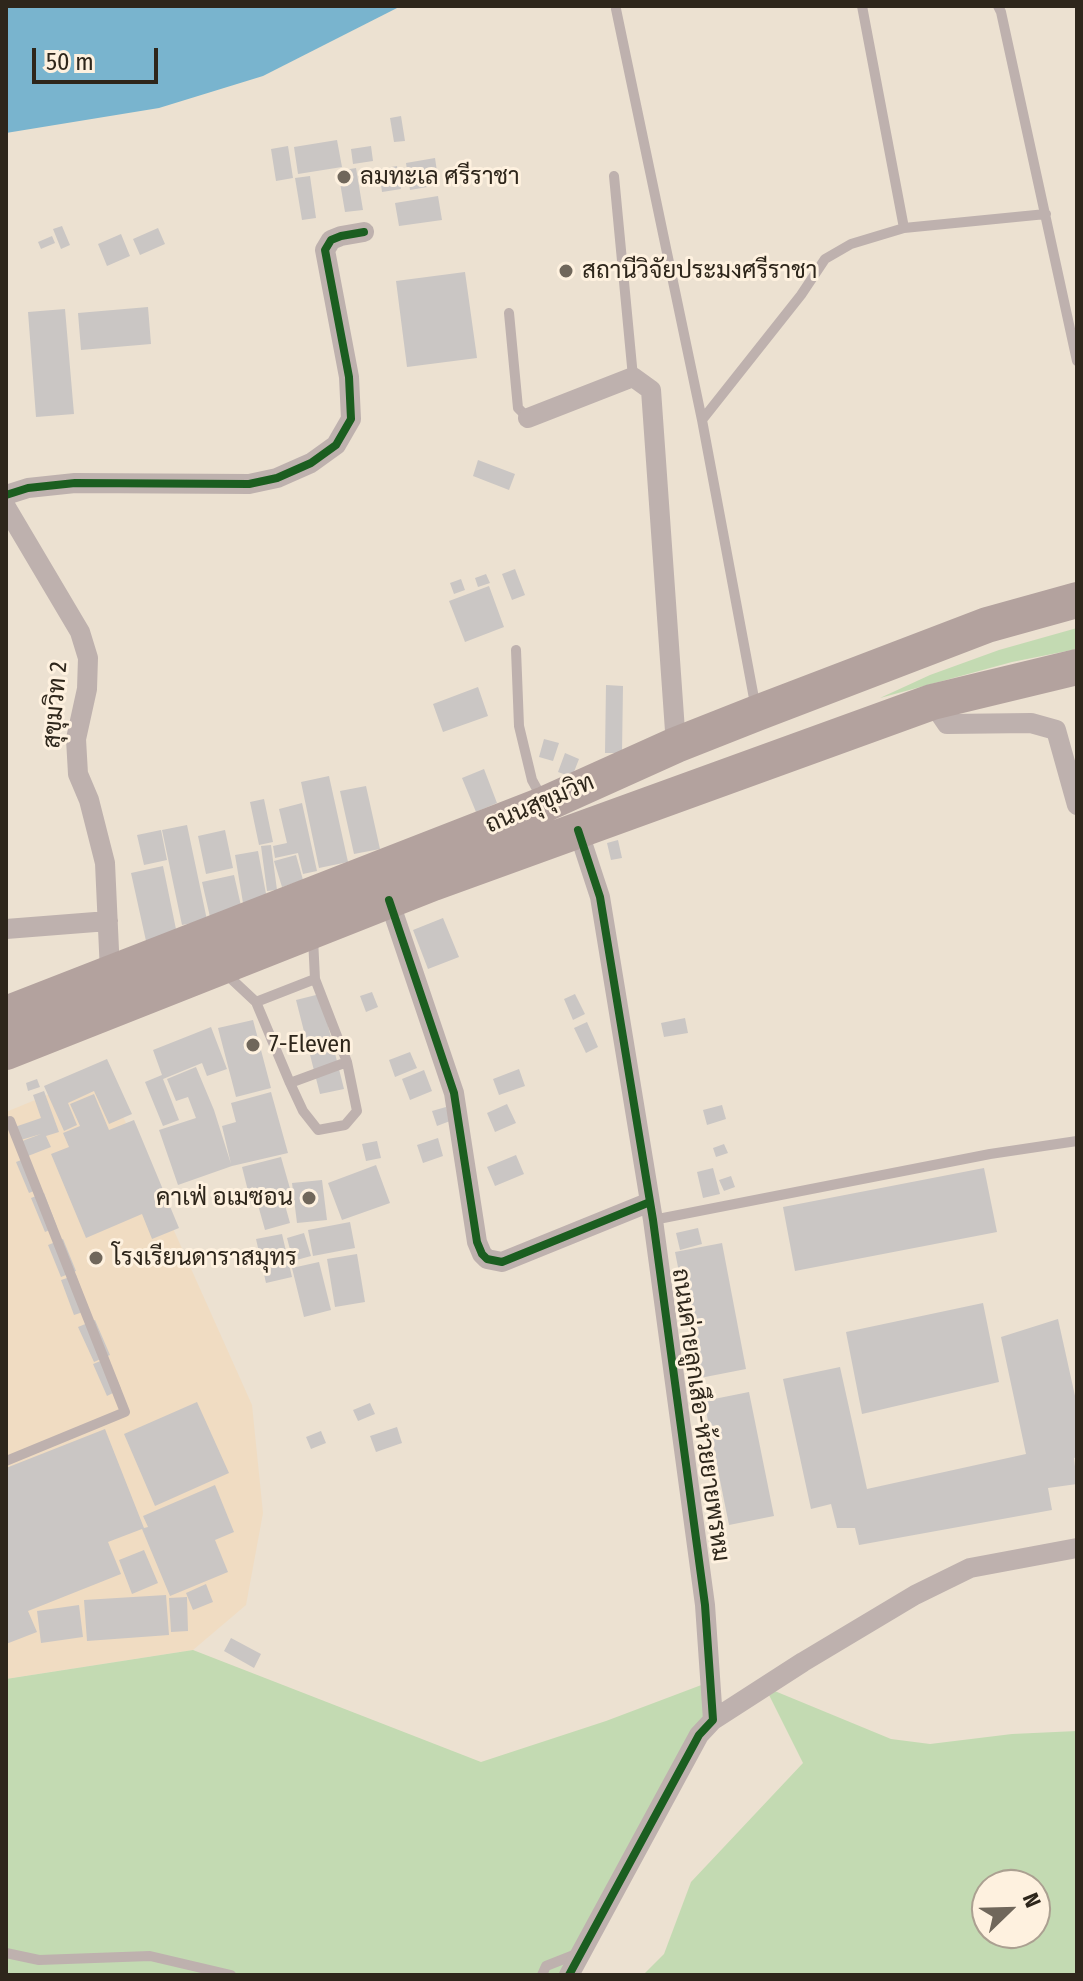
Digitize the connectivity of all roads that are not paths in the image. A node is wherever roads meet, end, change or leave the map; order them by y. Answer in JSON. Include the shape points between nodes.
{"nodes":[{"id":1,"x":862,"y":6,"type":"edge"},
{"id":2,"x":998,"y":6,"type":"edge"},
{"id":3,"x":616,"y":9,"type":"dead end"},
{"id":4,"x":614,"y":176,"type":"dead end"},
{"id":5,"x":1046,"y":214,"type":"junction"},
{"id":6,"x":904,"y":228,"type":"junction"},
{"id":7,"x":364,"y":232,"type":"dead end"},
{"id":8,"x":509,"y":313,"type":"dead end"},
{"id":9,"x":1077,"y":361,"type":"edge"},
{"id":10,"x":633,"y":377,"type":"junction"},
{"id":11,"x":528,"y":418,"type":"joint"},
{"id":12,"x":702,"y":420,"type":"junction"},
{"id":13,"x":6,"y":495,"type":"edge"},
{"id":14,"x":6,"y":507,"type":"edge"},
{"id":15,"x":1077,"y":600,"type":"edge"},
{"id":16,"x":516,"y":650,"type":"dead end"},
{"id":17,"x":1077,"y":667,"type":"edge"},
{"id":18,"x":932,"y":702,"type":"junction"},
{"id":19,"x":757,"y":713,"type":"junction"},
{"id":20,"x":676,"y":745,"type":"junction"},
{"id":21,"x":1076,"y":793,"type":"edge"},
{"id":22,"x":545,"y":804,"type":"junction"},
{"id":23,"x":578,"y":830,"type":"junction"},
{"id":24,"x":389,"y":900,"type":"junction"},
{"id":25,"x":108,"y":921,"type":"junction"},
{"id":26,"x":6,"y":929,"type":"edge"},
{"id":27,"x":312,"y":931,"type":"junction"},
{"id":28,"x":221,"y":969,"type":"junction"},
{"id":29,"x":110,"y":972,"type":"junction"},
{"id":30,"x":315,"y":979,"type":"junction"},
{"id":31,"x":256,"y":1002,"type":"junction"},
{"id":32,"x":6,"y":1014,"type":"edge"},
{"id":33,"x":6,"y":1052,"type":"edge"},
{"id":34,"x":347,"y":1062,"type":"junction"},
{"id":35,"x":290,"y":1083,"type":"junction"},
{"id":36,"x":6,"y":1123,"type":"edge"},
{"id":37,"x":1077,"y":1141,"type":"edge"},
{"id":38,"x":651,"y":1211,"type":"junction"},
{"id":39,"x":6,"y":1461,"type":"edge"},
{"id":40,"x":1077,"y":1548,"type":"edge"},
{"id":41,"x":713,"y":1720,"type":"junction"},
{"id":42,"x":581,"y":1952,"type":"junction"},
{"id":43,"x":6,"y":1953,"type":"edge"},
{"id":44,"x":231,"y":1975,"type":"edge"},
{"id":45,"x":542,"y":1975,"type":"edge"},
{"id":46,"x":569,"y":1975,"type":"edge"}],
"edges":[{"from":1,"to":6,"type":"lane"},
{"from":2,"to":5,"type":"lane"},
{"from":3,"to":12,"type":"lane"},
{"from":4,"to":10,"type":"lane"},
{"from":5,"to":6,"type":"lane"},
{"from":5,"to":9,"type":"lane"},
{"from":6,"to":12,"type":"lane","via":[[851,244],[825,259]]},
{"from":7,"to":13,"type":"street","via":[[331,240],[325,250],[349,377],[351,419],[336,445],[311,463],[249,484],[75,483]]},
{"from":8,"to":11,"type":"lane","via":[[518,408]]},
{"from":10,"to":11,"type":"street"},
{"from":10,"to":20,"type":"street","via":[[651,390]]},
{"from":12,"to":19,"type":"lane"},
{"from":14,"to":25,"type":"street","name":"สุขุมวิท 2","via":[[80,632],[88,658],[76,739],[78,774],[105,863]]},
{"from":15,"to":19,"type":"highway","name":"ถนนสุขุมวิท","via":[[987,625]]},
{"from":16,"to":22,"type":"lane","via":[[519,726],[532,780]]},
{"from":17,"to":18,"type":"highway","name":"ถนนสุขุมวิท"},
{"from":18,"to":21,"type":"street","via":[[947,724],[1031,723],[1056,730]]},
{"from":18,"to":23,"type":"highway","name":"ถนนสุขุมวิท"},
{"from":19,"to":20,"type":"highway","name":"ถนนสุขุมวิท"},
{"from":20,"to":22,"type":"highway","name":"ถนนสุขุมวิท"},
{"from":22,"to":29,"type":"highway","name":"ถนนสุขุมวิท"},
{"from":23,"to":24,"type":"highway","name":"ถนนสุขุมวิท"},
{"from":23,"to":38,"type":"street","name":"ถนนค่ายลูกเสึอ-ห้วยยายพรหม","via":[[600,897]]},
{"from":24,"to":27,"type":"highway","name":"ถนนสุขุมวิท"},
{"from":24,"to":38,"type":"street","via":[[454,1093],[482,1254],[502,1262]]},
{"from":25,"to":26,"type":"street"},
{"from":25,"to":29,"type":"street","name":"สุขุมวิท 2"},
{"from":27,"to":28,"type":"highway","name":"ถนนสุขุมวิท"},
{"from":27,"to":30,"type":"lane"},
{"from":28,"to":31,"type":"lane"},
{"from":28,"to":33,"type":"highway","name":"ถนนสุขุมวิท"},
{"from":29,"to":32,"type":"highway","name":"ถนนสุขุมวิท"},
{"from":30,"to":31,"type":"lane"},
{"from":30,"to":34,"type":"lane"},
{"from":31,"to":35,"type":"lane"},
{"from":34,"to":35,"type":"lane"},
{"from":34,"to":35,"type":"lane","via":[[357,1111],[345,1125],[318,1130]]},
{"from":36,"to":39,"type":"lane","via":[[10,1121],[125,1412]]},
{"from":37,"to":38,"type":"lane"},
{"from":38,"to":41,"type":"street","name":"ถนนค่ายลูกเสึอ-ห้วยยายพรหม","via":[[705,1605]]},
{"from":40,"to":41,"type":"street","via":[[970,1568],[915,1595]]},
{"from":41,"to":42,"type":"street","via":[[699,1735]]},
{"from":42,"to":45,"type":"lane","via":[[546,1966]]},
{"from":42,"to":46,"type":"street"},
{"from":43,"to":44,"type":"lane","via":[[39,1960],[150,1956]]}]}
